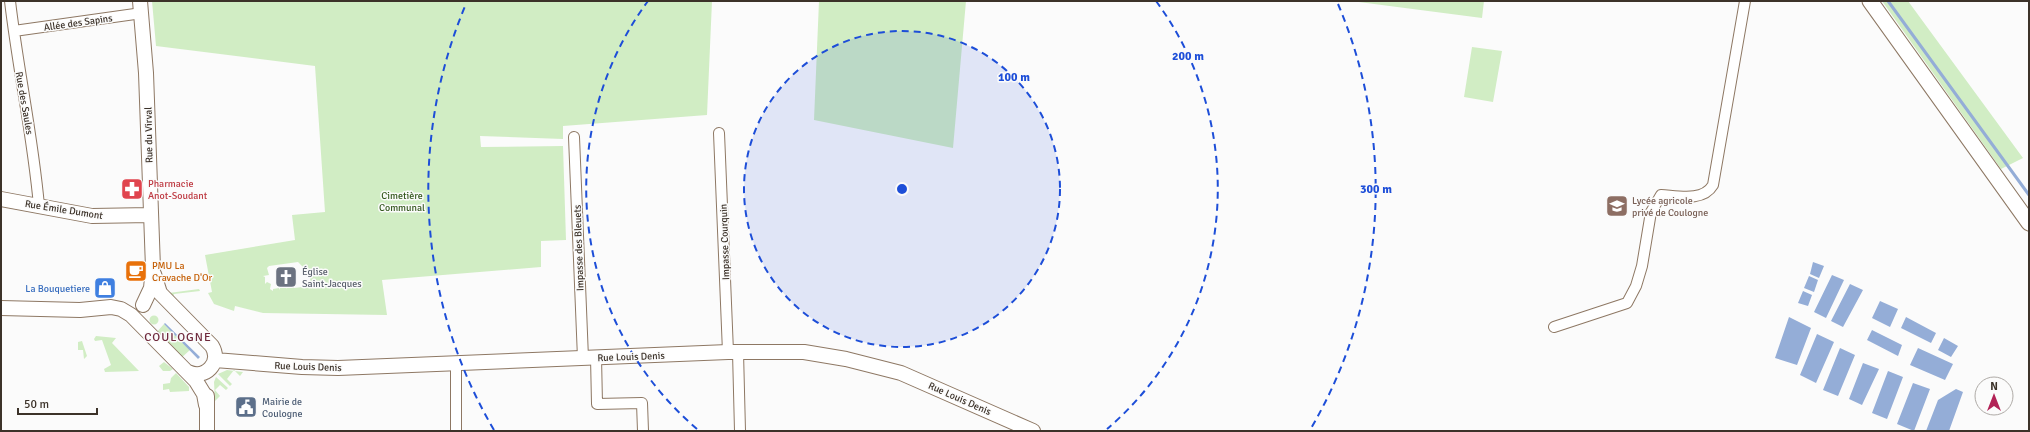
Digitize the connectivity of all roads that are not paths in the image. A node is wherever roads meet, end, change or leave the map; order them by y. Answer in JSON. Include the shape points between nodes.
{"nodes":[{"id":1,"x":10,"y":1,"type":"edge"},
{"id":2,"x":1745,"y":1,"type":"edge"},
{"id":3,"x":1870,"y":1,"type":"edge"},
{"id":4,"x":141,"y":7,"type":"edge"},
{"id":5,"x":14,"y":31,"type":"junction"},
{"id":6,"x":719,"y":133,"type":"dead end"},
{"id":7,"x":574,"y":137,"type":"dead end"},
{"id":8,"x":1,"y":199,"type":"edge"},
{"id":9,"x":39,"y":206,"type":"junction"},
{"id":10,"x":150,"y":215,"type":"junction"},
{"id":11,"x":2029,"y":223,"type":"edge"},
{"id":12,"x":153,"y":268,"type":"junction"},
{"id":13,"x":166,"y":300,"type":"junction"},
{"id":14,"x":143,"y":305,"type":"junction"},
{"id":15,"x":1,"y":308,"type":"edge"},
{"id":16,"x":141,"y":325,"type":"junction"},
{"id":17,"x":1554,"y":327,"type":"dead end"},
{"id":18,"x":733,"y":352,"type":"junction"},
{"id":19,"x":589,"y":358,"type":"junction"},
{"id":20,"x":456,"y":363,"type":"junction"},
{"id":21,"x":213,"y":364,"type":"junction"},
{"id":22,"x":188,"y":372,"type":"junction"},
{"id":23,"x":206,"y":405,"type":"junction"},
{"id":24,"x":207,"y":431,"type":"edge"},
{"id":25,"x":456,"y":431,"type":"edge"},
{"id":26,"x":643,"y":431,"type":"edge"},
{"id":27,"x":740,"y":431,"type":"edge"},
{"id":28,"x":1033,"y":431,"type":"edge"}],
"edges":[{"from":1,"to":5,"type":"street","name":"Rue des Saules"},
{"from":2,"to":17,"type":"street","via":[[1713,185],[1700,195],[1661,195],[1651,212],[1642,266],[1627,303]]},
{"from":3,"to":11,"type":"main road"},
{"from":4,"to":5,"type":"street","name":"Allée des Sapins"},
{"from":4,"to":10,"type":"street","name":"Rue du Virval","via":[[146,73]]},
{"from":5,"to":9,"type":"street","name":"Rue des Saules","via":[[36,170]]},
{"from":6,"to":18,"type":"street","name":"Impasse Courquin"},
{"from":7,"to":19,"type":"street","name":"Impasse des Bleuets"},
{"from":8,"to":9,"type":"street","name":"Rue Émile Dumont"},
{"from":9,"to":10,"type":"street","name":"Rue Émile Dumont","via":[[92,216]]},
{"from":10,"to":12,"type":"street","name":"Rue du Virval"},
{"from":12,"to":13,"type":"street","name":"Rue du Virval","via":[[157,287]]},
{"from":12,"to":14,"type":"street","name":"Rue du Virval","via":[[151,288]]},
{"from":13,"to":14,"type":"street","via":[[155,299]]},
{"from":13,"to":21,"type":"street","name":"Rue du Virval","via":[[212,346],[215,354]]},
{"from":14,"to":16,"type":"street","name":"Rue du Virval","via":[[139,313]]},
{"from":15,"to":16,"type":"street","via":[[80,310],[111,307],[127,312]]},
{"from":16,"to":22,"type":"street"},
{"from":18,"to":19,"type":"street","name":"Rue Louis Denis"},
{"from":18,"to":27,"type":"street","name":"Impasse Courquin"},
{"from":18,"to":28,"type":"street","name":"Rue Louis Denis","via":[[804,352],[874,365],[929,384]]},
{"from":19,"to":20,"type":"street","name":"Rue Louis Denis"},
{"from":19,"to":26,"type":"street","name":"Impasse des Bleuets","via":[[597,404],[642,403]]},
{"from":20,"to":21,"type":"street","name":"Rue Louis Denis","via":[[326,368]]},
{"from":20,"to":25,"type":"street"},
{"from":21,"to":22,"type":"street","via":[[201,375]]},
{"from":21,"to":23,"type":"street"},
{"from":22,"to":23,"type":"street","via":[[201,389]]},
{"from":23,"to":24,"type":"street"}]}
